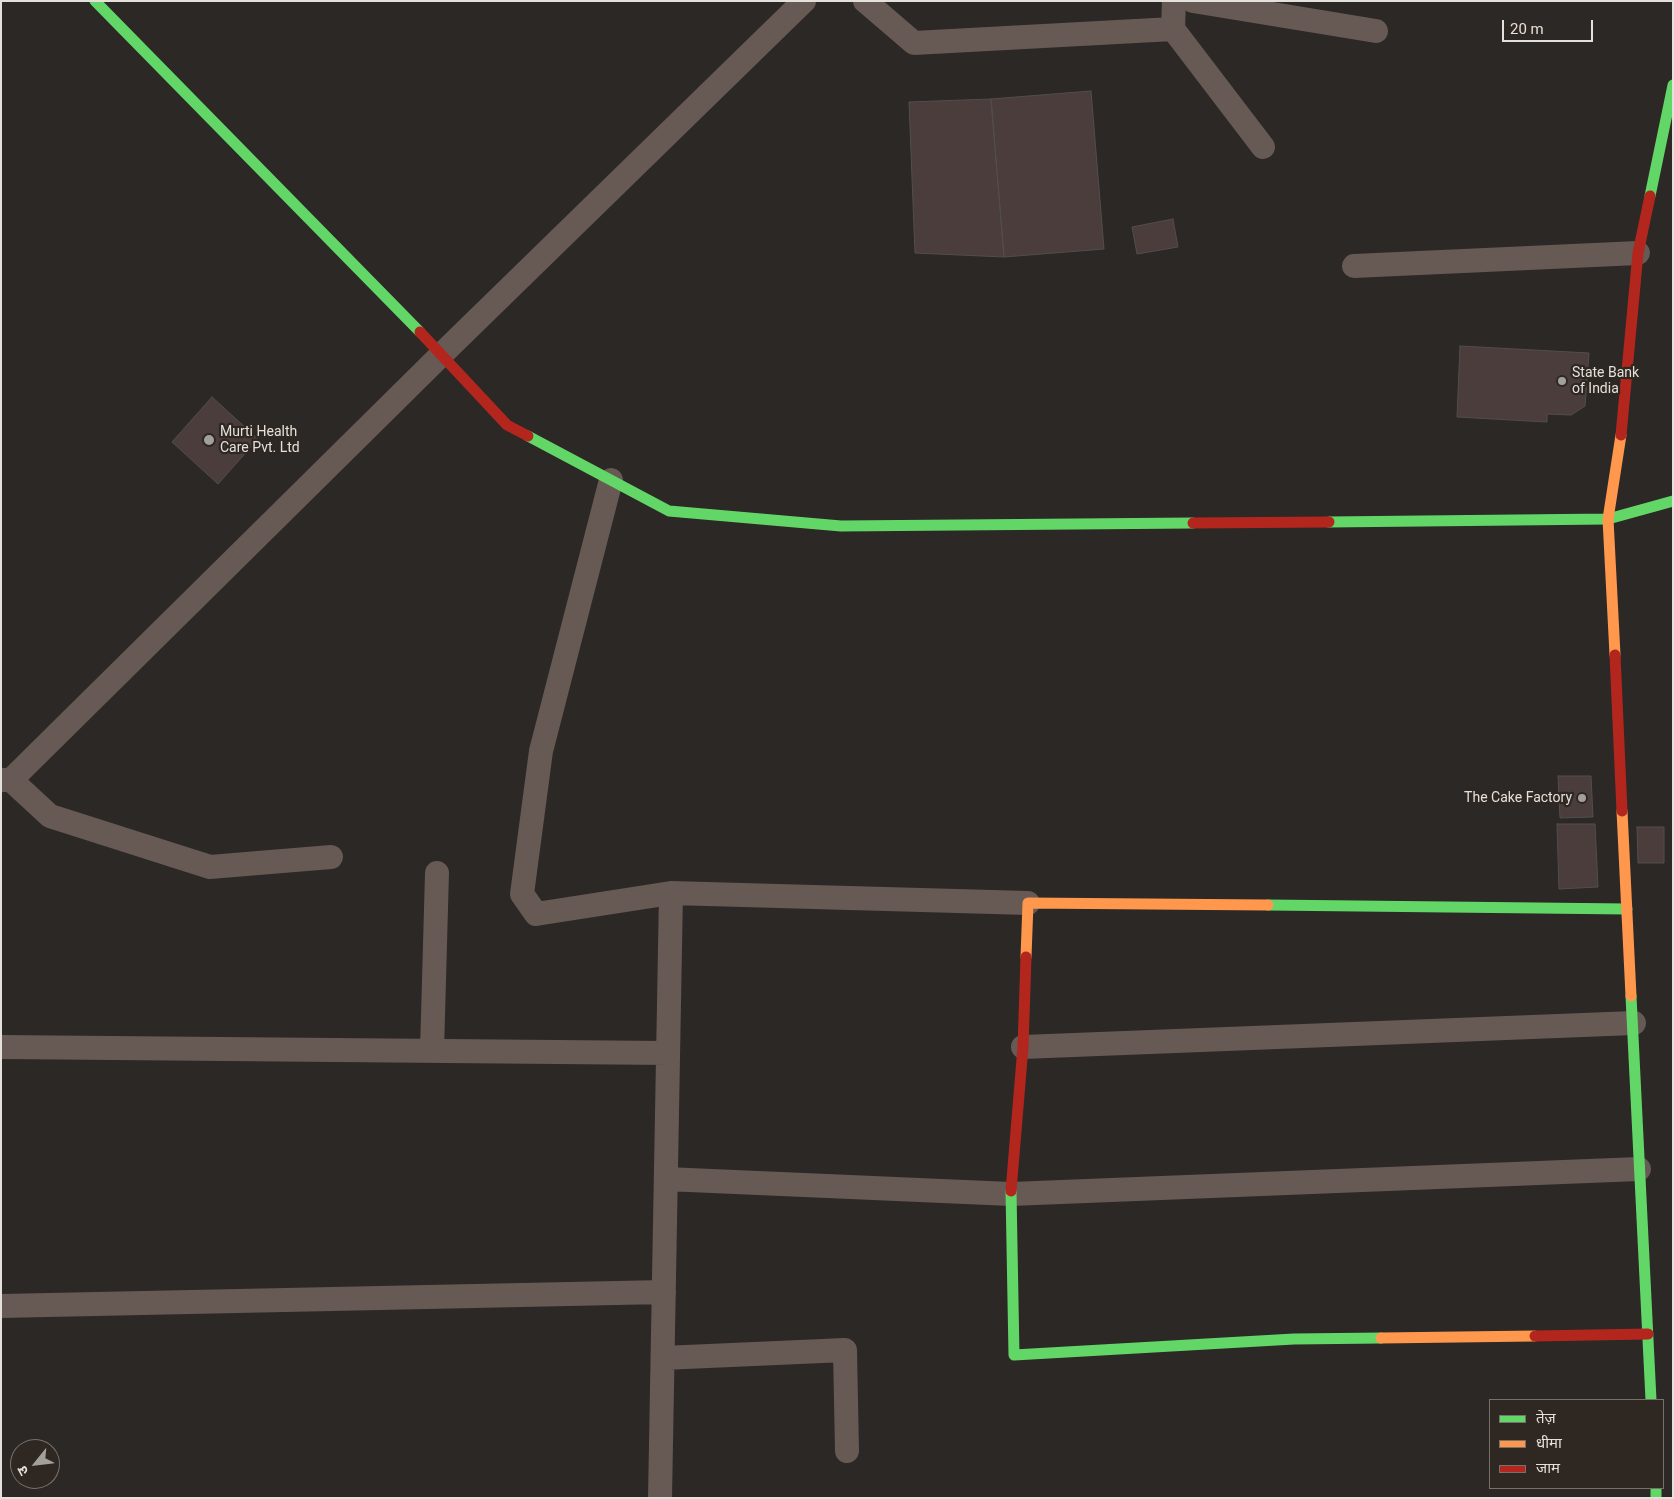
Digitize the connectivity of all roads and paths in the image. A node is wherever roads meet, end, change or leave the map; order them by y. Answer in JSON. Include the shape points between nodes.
{"nodes":[{"id":1,"x":95,"y":1,"type":"edge"},
{"id":2,"x":804,"y":1,"type":"edge"},
{"id":3,"x":866,"y":1,"type":"edge"},
{"id":4,"x":1174,"y":1,"type":"edge"},
{"id":5,"x":1193,"y":1,"type":"edge"},
{"id":6,"x":1173,"y":28,"type":"junction"},
{"id":7,"x":1376,"y":31,"type":"dead end"},
{"id":8,"x":1673,"y":85,"type":"edge"},
{"id":9,"x":1264,"y":147,"type":"dead end"},
{"id":10,"x":1638,"y":253,"type":"junction"},
{"id":11,"x":1354,"y":266,"type":"dead end"},
{"id":12,"x":442,"y":354,"type":"junction"},
{"id":13,"x":610,"y":480,"type":"junction"},
{"id":14,"x":1673,"y":501,"type":"edge"},
{"id":15,"x":1608,"y":519,"type":"junction"},
{"id":16,"x":6,"y":780,"type":"edge"},
{"id":17,"x":331,"y":857,"type":"dead end"},
{"id":18,"x":437,"y":873,"type":"dead end"},
{"id":19,"x":671,"y":894,"type":"junction"},
{"id":20,"x":1028,"y":903,"type":"junction"},
{"id":21,"x":1626,"y":909,"type":"junction"},
{"id":22,"x":1634,"y":1023,"type":"junction"},
{"id":23,"x":1023,"y":1046,"type":"junction"},
{"id":24,"x":1,"y":1047,"type":"edge"},
{"id":25,"x":432,"y":1051,"type":"junction"},
{"id":26,"x":668,"y":1053,"type":"junction"},
{"id":27,"x":1639,"y":1169,"type":"junction"},
{"id":28,"x":666,"y":1179,"type":"junction"},
{"id":29,"x":1012,"y":1194,"type":"junction"},
{"id":30,"x":664,"y":1292,"type":"junction"},
{"id":31,"x":1,"y":1306,"type":"edge"},
{"id":32,"x":1648,"y":1334,"type":"junction"},
{"id":33,"x":663,"y":1358,"type":"junction"},
{"id":34,"x":1652,"y":1399,"type":"edge"},
{"id":35,"x":847,"y":1451,"type":"dead end"},
{"id":36,"x":660,"y":1498,"type":"edge"}],
"edges":[{"from":1,"to":12,"type":"street"},
{"from":2,"to":12,"type":"street"},
{"from":3,"to":6,"type":"street","via":[[914,43]]},
{"from":4,"to":6,"type":"street"},
{"from":5,"to":7,"type":"street"},
{"from":6,"to":9,"type":"street"},
{"from":8,"to":10,"type":"street"},
{"from":10,"to":11,"type":"street"},
{"from":10,"to":15,"type":"street","via":[[1621,436]]},
{"from":12,"to":13,"type":"street","via":[[507,426]]},
{"from":12,"to":16,"type":"street"},
{"from":13,"to":15,"type":"street","via":[[669,511],[841,526]]},
{"from":13,"to":19,"type":"street","via":[[541,751],[522,894],[536,914]]},
{"from":14,"to":15,"type":"street"},
{"from":15,"to":21,"type":"street"},
{"from":16,"to":17,"type":"street","via":[[50,816],[210,866]]},
{"from":18,"to":25,"type":"street"},
{"from":19,"to":20,"type":"street"},
{"from":19,"to":26,"type":"street"},
{"from":20,"to":21,"type":"street"},
{"from":20,"to":23,"type":"street"},
{"from":21,"to":22,"type":"street"},
{"from":22,"to":23,"type":"street"},
{"from":22,"to":27,"type":"street"},
{"from":23,"to":29,"type":"street"},
{"from":24,"to":25,"type":"street"},
{"from":25,"to":26,"type":"street"},
{"from":26,"to":28,"type":"street"},
{"from":27,"to":29,"type":"street"},
{"from":27,"to":32,"type":"street"},
{"from":28,"to":29,"type":"street"},
{"from":28,"to":30,"type":"street"},
{"from":29,"to":32,"type":"street","via":[[1014,1355],[1294,1339]]},
{"from":30,"to":31,"type":"street"},
{"from":30,"to":33,"type":"street"},
{"from":32,"to":34,"type":"street"},
{"from":33,"to":35,"type":"street","via":[[845,1350]]},
{"from":33,"to":36,"type":"street"}]}
